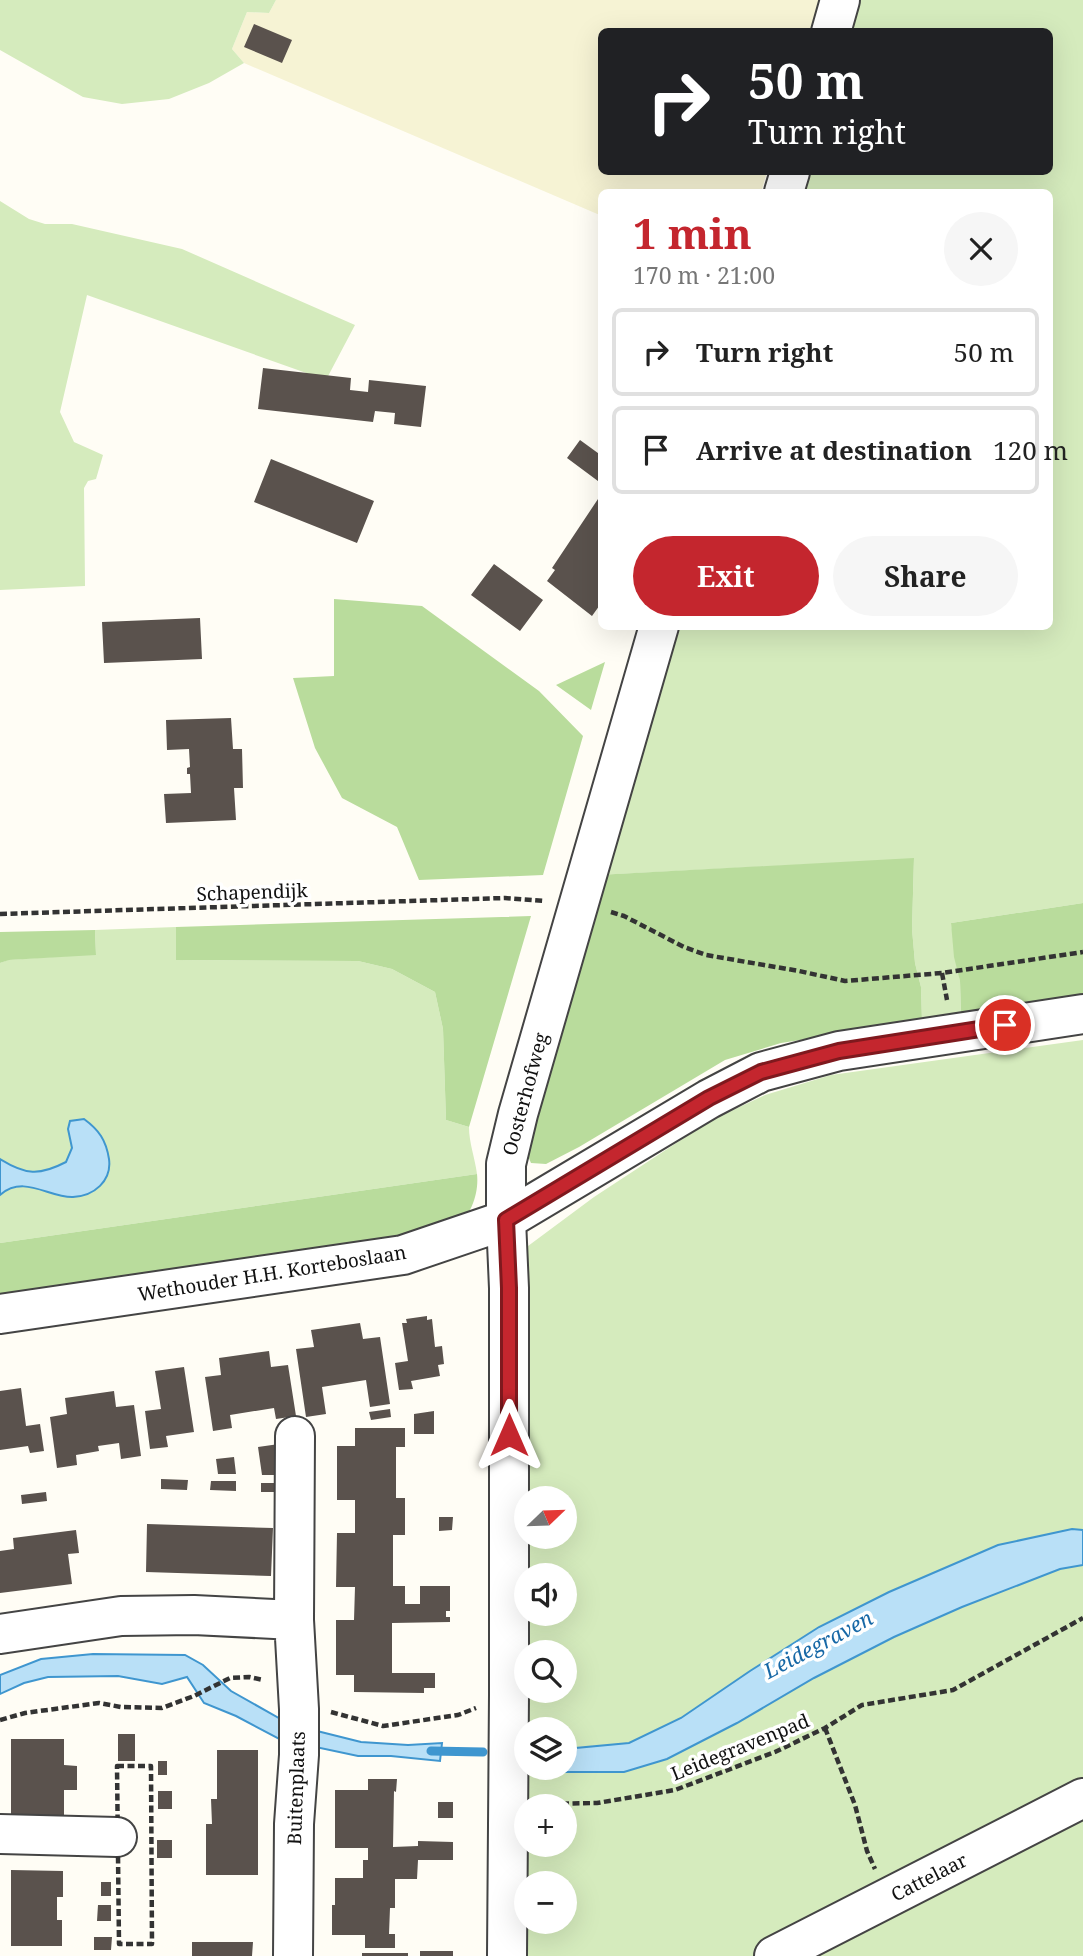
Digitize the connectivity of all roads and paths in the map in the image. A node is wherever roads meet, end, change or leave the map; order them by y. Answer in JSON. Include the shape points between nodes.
{"nodes":[{"id":1,"x":841,"y":0,"type":"edge"},
{"id":2,"x":832,"y":28,"type":"edge"},
{"id":3,"x":658,"y":630,"type":"edge"},
{"id":4,"x":505,"y":898,"type":"dead end"},
{"id":5,"x":580,"y":903,"type":"junction"},
{"id":6,"x":0,"y":914,"type":"edge"},
{"id":7,"x":1083,"y":952,"type":"edge"},
{"id":8,"x":1083,"y":1014,"type":"edge"},
{"id":9,"x":506,"y":1220,"type":"junction"},
{"id":10,"x":0,"y":1314,"type":"edge"},
{"id":11,"x":295,"y":1436,"type":"dead end"},
{"id":12,"x":1083,"y":1618,"type":"edge"},
{"id":13,"x":294,"y":1620,"type":"junction"},
{"id":14,"x":0,"y":1633,"type":"edge"},
{"id":15,"x":509,"y":1695,"type":"junction"},
{"id":16,"x":299,"y":1703,"type":"junction"},
{"id":17,"x":0,"y":1720,"type":"edge"},
{"id":18,"x":825,"y":1728,"type":"junction"},
{"id":19,"x":1083,"y":1798,"type":"edge"},
{"id":20,"x":508,"y":1805,"type":"junction"},
{"id":21,"x":0,"y":1834,"type":"edge"},
{"id":22,"x":117,"y":1837,"type":"dead end"},
{"id":23,"x":888,"y":1898,"type":"junction"},
{"id":24,"x":293,"y":1956,"type":"edge"},
{"id":25,"x":507,"y":1956,"type":"edge"},
{"id":26,"x":774,"y":1956,"type":"edge"}],
"edges":[{"from":1,"to":2,"type":"street"},
{"from":3,"to":5,"type":"street","name":"Oosterhofweg"},
{"from":4,"to":6,"type":"path","name":"Schapendijk"},
{"from":5,"to":7,"type":"path","via":[[624,916],[706,955],[845,981],[942,973]]},
{"from":5,"to":9,"type":"street","name":"Oosterhofweg","via":[[506,1164]]},
{"from":8,"to":9,"type":"street","name":"Wethouder H.H. Korteboslaan","via":[[839,1051],[761,1072],[709,1098]]},
{"from":9,"to":10,"type":"street","name":"Wethouder H.H. Korteboslaan","via":[[403,1255]]},
{"from":9,"to":15,"type":"street","name":"Oosterhofweg"},
{"from":11,"to":13,"type":"street","name":"Buitenplaats"},
{"from":12,"to":18,"type":"path","name":"Leidegravenpad","via":[[953,1690],[862,1705]]},
{"from":13,"to":14,"type":"street","via":[[121,1616]]},
{"from":13,"to":16,"type":"street","name":"Buitenplaats"},
{"from":15,"to":16,"type":"path","via":[[458,1715],[383,1726]]},
{"from":15,"to":20,"type":"street","name":"Oosterhofweg"},
{"from":16,"to":17,"type":"path","via":[[270,1681],[235,1677],[162,1708],[99,1703]]},
{"from":16,"to":24,"type":"street","name":"Buitenplaats"},
{"from":18,"to":20,"type":"path","name":"Leidegravenpad","via":[[675,1790],[597,1803]]},
{"from":18,"to":23,"type":"path"},
{"from":19,"to":23,"type":"street","name":"Cattelaar"},
{"from":20,"to":25,"type":"street","name":"Oosterhofweg"},
{"from":21,"to":22,"type":"street"},
{"from":23,"to":26,"type":"street","name":"Cattelaar"}]}
